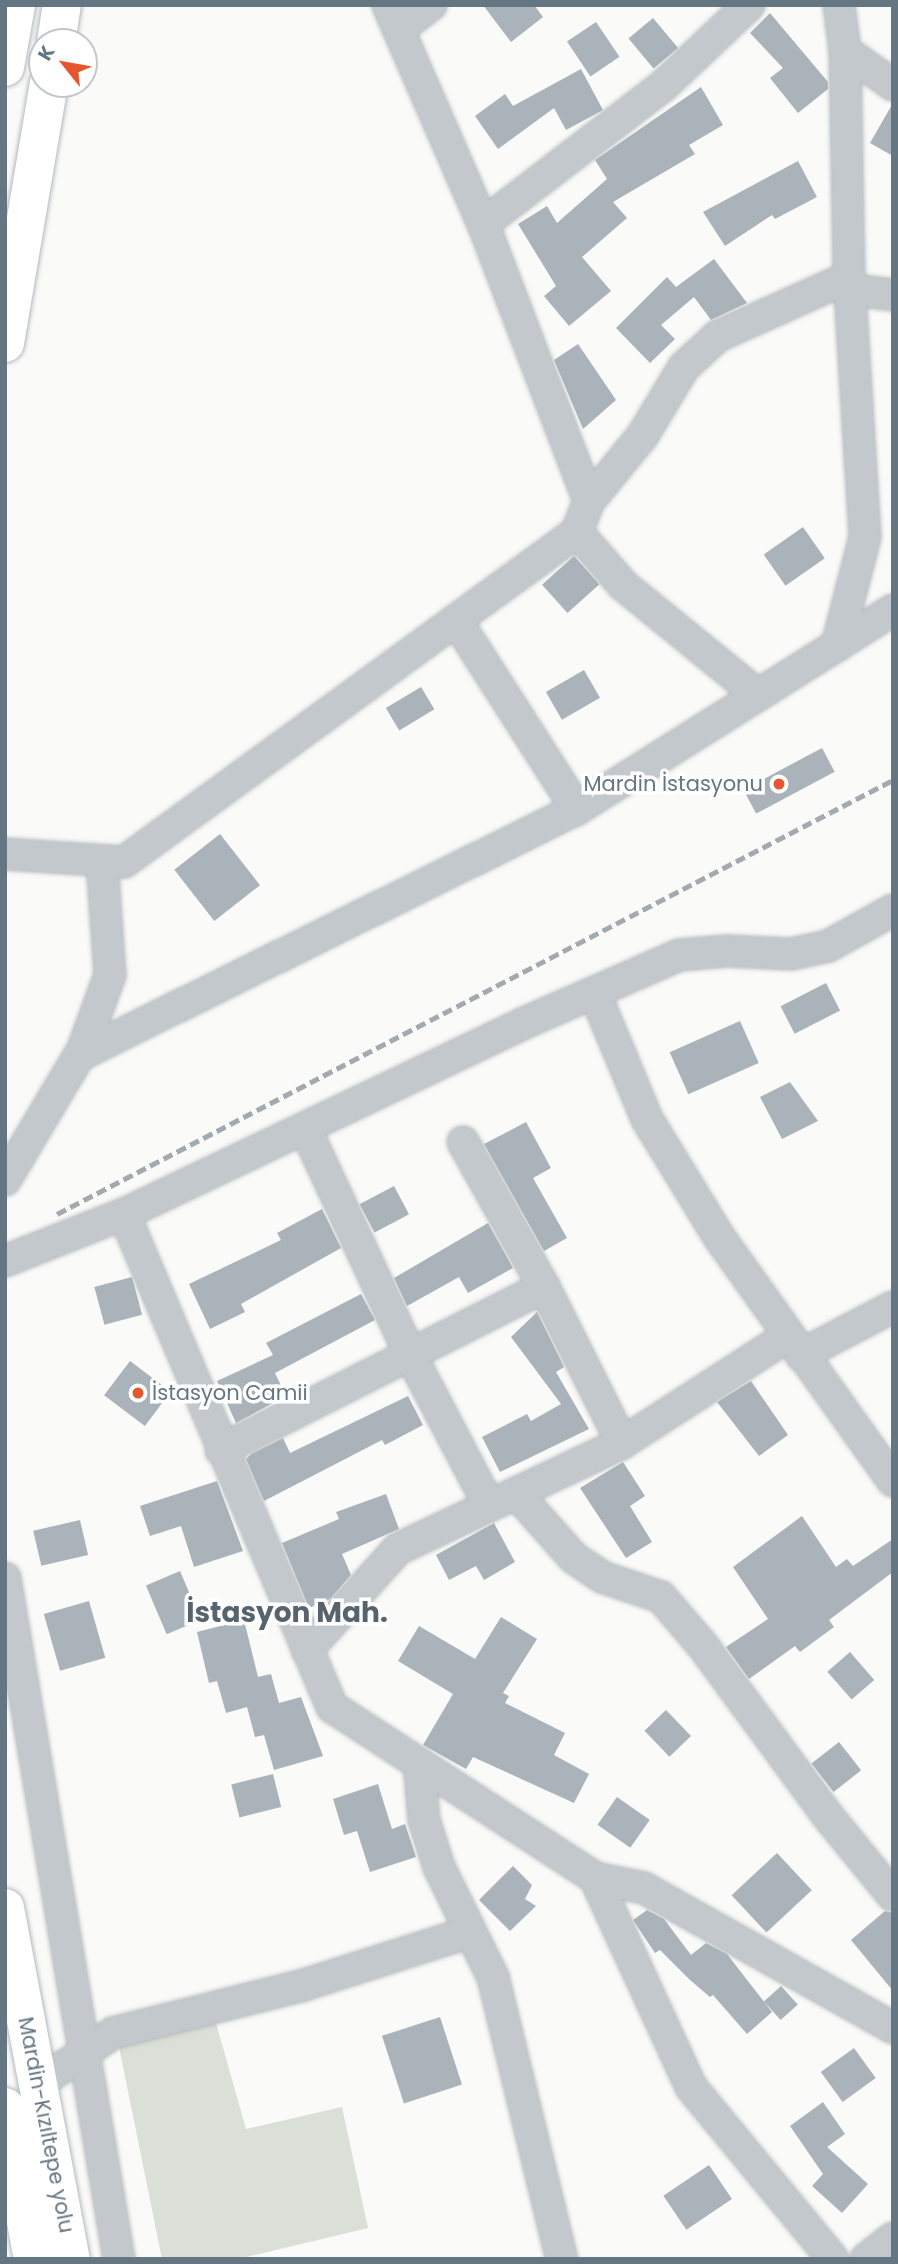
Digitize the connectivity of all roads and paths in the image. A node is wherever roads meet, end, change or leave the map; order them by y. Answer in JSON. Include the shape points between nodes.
{"nodes":[{"id":1,"x":16,"y":5,"type":"edge"},
{"id":2,"x":62,"y":5,"type":"edge"},
{"id":3,"x":431,"y":5,"type":"edge"},
{"id":4,"x":748,"y":5,"type":"edge"},
{"id":5,"x":839,"y":5,"type":"edge"},
{"id":6,"x":394,"y":17,"type":"edge"},
{"id":7,"x":58,"y":28,"type":"edge"},
{"id":8,"x":845,"y":51,"type":"junction"},
{"id":9,"x":5,"y":67,"type":"edge"},
{"id":10,"x":893,"y":85,"type":"edge"},
{"id":11,"x":47,"y":98,"type":"edge"},
{"id":12,"x":483,"y":224,"type":"junction"},
{"id":13,"x":848,"y":283,"type":"junction"},
{"id":14,"x":893,"y":295,"type":"edge"},
{"id":15,"x":5,"y":343,"type":"edge"},
{"id":16,"x":589,"y":501,"type":"junction"},
{"id":17,"x":577,"y":532,"type":"junction"},
{"id":18,"x":893,"y":610,"type":"edge"},
{"id":19,"x":456,"y":620,"type":"junction"},
{"id":20,"x":837,"y":646,"type":"junction"},
{"id":21,"x":758,"y":695,"type":"junction"},
{"id":22,"x":578,"y":809,"type":"junction"},
{"id":23,"x":5,"y":854,"type":"edge"},
{"id":24,"x":102,"y":861,"type":"junction"},
{"id":25,"x":893,"y":910,"type":"edge"},
{"id":26,"x":595,"y":994,"type":"junction"},
{"id":27,"x":80,"y":1055,"type":"junction"},
{"id":28,"x":305,"y":1128,"type":"junction"},
{"id":29,"x":463,"y":1142,"type":"dead end"},
{"id":30,"x":5,"y":1180,"type":"edge"},
{"id":31,"x":124,"y":1214,"type":"junction"},
{"id":32,"x":5,"y":1261,"type":"edge"},
{"id":33,"x":544,"y":1287,"type":"junction"},
{"id":34,"x":893,"y":1307,"type":"edge"},
{"id":35,"x":795,"y":1345,"type":"junction"},
{"id":36,"x":411,"y":1356,"type":"junction"},
{"id":37,"x":622,"y":1443,"type":"junction"},
{"id":38,"x":221,"y":1450,"type":"junction"},
{"id":39,"x":893,"y":1481,"type":"edge"},
{"id":40,"x":502,"y":1499,"type":"junction"},
{"id":41,"x":5,"y":1578,"type":"edge"},
{"id":42,"x":307,"y":1650,"type":"junction"},
{"id":43,"x":419,"y":1763,"type":"junction"},
{"id":44,"x":596,"y":1878,"type":"junction"},
{"id":45,"x":893,"y":1896,"type":"edge"},
{"id":46,"x":5,"y":1908,"type":"edge"},
{"id":47,"x":470,"y":1932,"type":"junction"},
{"id":48,"x":893,"y":2028,"type":"edge"},
{"id":49,"x":85,"y":2052,"type":"junction"},
{"id":50,"x":38,"y":2084,"type":"junction"},
{"id":51,"x":5,"y":2107,"type":"edge"},
{"id":52,"x":893,"y":2238,"type":"edge"},
{"id":53,"x":33,"y":2259,"type":"edge"},
{"id":54,"x":71,"y":2259,"type":"edge"},
{"id":55,"x":119,"y":2259,"type":"edge"},
{"id":56,"x":562,"y":2259,"type":"edge"},
{"id":57,"x":833,"y":2259,"type":"edge"},
{"id":58,"x":866,"y":2259,"type":"edge"}],
"edges":[{"from":1,"to":9,"type":"highway"},
{"from":2,"to":7,"type":"highway"},
{"from":3,"to":6,"type":"street"},
{"from":4,"to":12,"type":"street","via":[[664,85]]},
{"from":5,"to":8,"type":"street"},
{"from":6,"to":12,"type":"street"},
{"from":8,"to":10,"type":"street"},
{"from":8,"to":13,"type":"street"},
{"from":11,"to":15,"type":"highway"},
{"from":12,"to":16,"type":"street"},
{"from":13,"to":14,"type":"street"},
{"from":13,"to":16,"type":"street","via":[[718,337],[684,367],[643,435]]},
{"from":13,"to":20,"type":"street","via":[[865,537]]},
{"from":16,"to":17,"type":"street"},
{"from":17,"to":19,"type":"street"},
{"from":17,"to":21,"type":"street","via":[[623,585]]},
{"from":18,"to":20,"type":"street"},
{"from":19,"to":22,"type":"street"},
{"from":19,"to":24,"type":"street","via":[[124,862]]},
{"from":20,"to":21,"type":"street"},
{"from":21,"to":22,"type":"street"},
{"from":22,"to":27,"type":"street"},
{"from":23,"to":24,"type":"street"},
{"from":24,"to":27,"type":"street","via":[[110,975]]},
{"from":25,"to":26,"type":"street","via":[[828,946],[791,954],[727,951],[679,955]]},
{"from":26,"to":28,"type":"street"},
{"from":26,"to":35,"type":"street","via":[[647,1119],[719,1237]]},
{"from":27,"to":30,"type":"street"},
{"from":28,"to":31,"type":"street"},
{"from":28,"to":36,"type":"street"},
{"from":29,"to":33,"type":"street"},
{"from":31,"to":32,"type":"street"},
{"from":31,"to":38,"type":"street"},
{"from":33,"to":36,"type":"street"},
{"from":33,"to":37,"type":"street"},
{"from":34,"to":35,"type":"street"},
{"from":35,"to":37,"type":"street"},
{"from":35,"to":39,"type":"street"},
{"from":36,"to":38,"type":"street"},
{"from":36,"to":40,"type":"street"},
{"from":37,"to":40,"type":"street"},
{"from":38,"to":42,"type":"street"},
{"from":40,"to":42,"type":"street","via":[[398,1549]]},
{"from":40,"to":45,"type":"street","via":[[602,1577],[661,1598],[703,1646],[827,1815]]},
{"from":41,"to":49,"type":"street"},
{"from":42,"to":43,"type":"street","via":[[332,1707]]},
{"from":43,"to":44,"type":"street"},
{"from":43,"to":47,"type":"street","via":[[424,1819],[439,1867]]},
{"from":44,"to":48,"type":"street","via":[[644,1888]]},
{"from":44,"to":57,"type":"street","via":[[691,2087]]},
{"from":46,"to":50,"type":"highway","name":"Mardin-Kızıltepe yolu"},
{"from":47,"to":49,"type":"street","via":[[304,1985],[113,2033]]},
{"from":47,"to":56,"type":"street","via":[[493,1976]]},
{"from":49,"to":50,"type":"street"},
{"from":49,"to":55,"type":"street"},
{"from":50,"to":54,"type":"highway","name":"Mardin-Kızıltepe yolu"},
{"from":51,"to":53,"type":"highway","name":"Mardin-Kızıltepe yolu"},
{"from":52,"to":58,"type":"street"}]}
